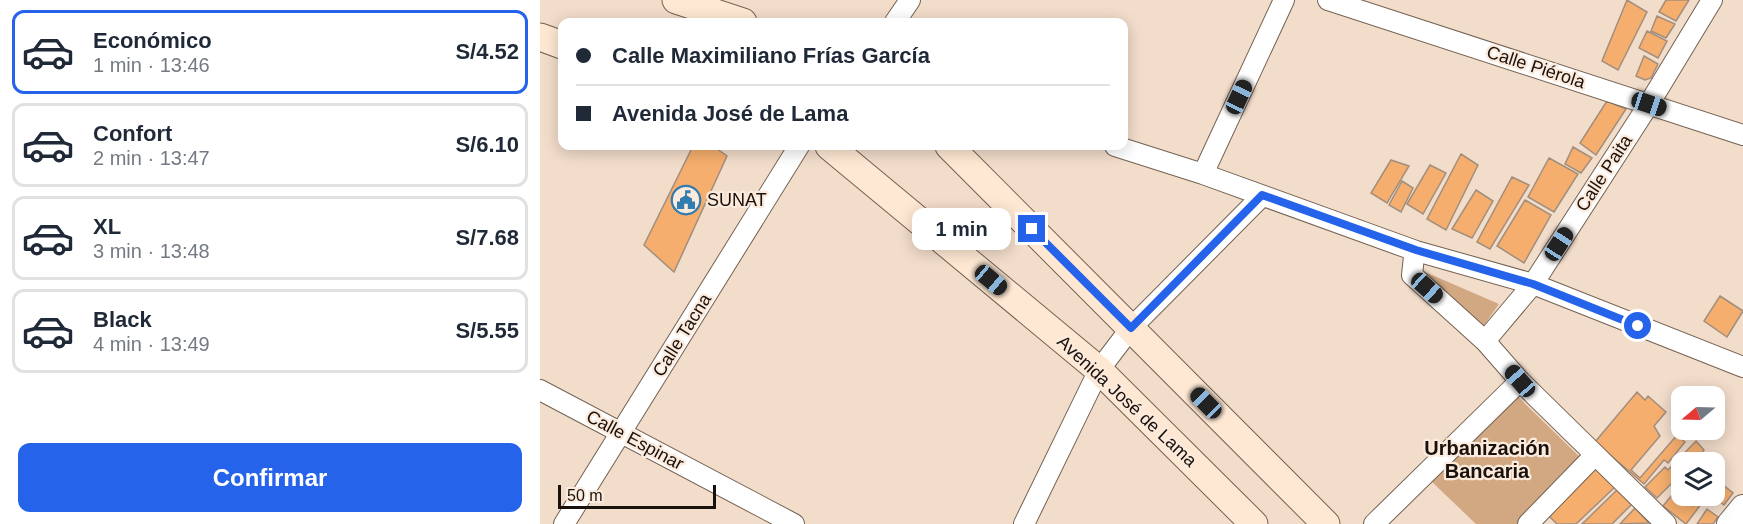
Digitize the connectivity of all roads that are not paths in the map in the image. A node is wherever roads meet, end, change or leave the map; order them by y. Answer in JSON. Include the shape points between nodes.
{"nodes":[{"id":1,"x":676,"y":0,"type":"edge"},
{"id":2,"x":910,"y":0,"type":"edge"},
{"id":3,"x":1284,"y":0,"type":"edge"},
{"id":4,"x":1328,"y":0,"type":"edge"},
{"id":5,"x":1712,"y":0,"type":"edge"},
{"id":6,"x":731,"y":18,"type":"edge"},
{"id":7,"x":899,"y":18,"type":"edge"},
{"id":8,"x":540,"y":37,"type":"edge"},
{"id":9,"x":558,"y":44,"type":"edge"},
{"id":10,"x":1649,"y":104,"type":"junction"},
{"id":11,"x":1743,"y":135,"type":"edge"},
{"id":12,"x":798,"y":150,"type":"edge"},
{"id":13,"x":834,"y":150,"type":"edge"},
{"id":14,"x":953,"y":150,"type":"edge"},
{"id":15,"x":1128,"y":150,"type":"edge"},
{"id":16,"x":1203,"y":174,"type":"junction"},
{"id":17,"x":1262,"y":195,"type":"junction"},
{"id":18,"x":1416,"y":250,"type":"junction"},
{"id":19,"x":1533,"y":284,"type":"junction"},
{"id":20,"x":1131,"y":328,"type":"junction"},
{"id":21,"x":1485,"y":341,"type":"junction"},
{"id":22,"x":1743,"y":367,"type":"edge"},
{"id":23,"x":1099,"y":370,"type":"junction"},
{"id":24,"x":1520,"y":381,"type":"junction"},
{"id":25,"x":540,"y":390,"type":"edge"},
{"id":26,"x":621,"y":433,"type":"junction"},
{"id":27,"x":1594,"y":455,"type":"junction"},
{"id":28,"x":1743,"y":507,"type":"edge"},
{"id":29,"x":564,"y":524,"type":"edge"},
{"id":30,"x":794,"y":524,"type":"edge"},
{"id":31,"x":1024,"y":524,"type":"edge"},
{"id":32,"x":1254,"y":524,"type":"edge"},
{"id":33,"x":1326,"y":524,"type":"edge"},
{"id":34,"x":1374,"y":524,"type":"edge"},
{"id":35,"x":1528,"y":524,"type":"edge"},
{"id":36,"x":1666,"y":524,"type":"edge"},
{"id":37,"x":1729,"y":524,"type":"edge"}],
"edges":[{"from":1,"to":6,"type":"main road"},
{"from":2,"to":7,"type":"street"},
{"from":3,"to":16,"type":"street"},
{"from":4,"to":10,"type":"street","name":"Calle Piérola"},
{"from":5,"to":10,"type":"street","name":"Calle Paita"},
{"from":8,"to":9,"type":"main road"},
{"from":10,"to":11,"type":"street","name":"Calle Piérola"},
{"from":10,"to":19,"type":"street","name":"Calle Paita"},
{"from":12,"to":26,"type":"street","name":"Calle Tacna"},
{"from":13,"to":23,"type":"main road","name":"Avenida José de Lama"},
{"from":14,"to":20,"type":"main road"},
{"from":15,"to":16,"type":"street"},
{"from":16,"to":17,"type":"street"},
{"from":17,"to":18,"type":"street"},
{"from":17,"to":20,"type":"street"},
{"from":18,"to":19,"type":"street"},
{"from":18,"to":21,"type":"street","via":[[1412,275]]},
{"from":19,"to":21,"type":"street","name":"Calle Paita"},
{"from":19,"to":22,"type":"street"},
{"from":20,"to":23,"type":"street"},
{"from":20,"to":33,"type":"main road"},
{"from":21,"to":24,"type":"street"},
{"from":23,"to":31,"type":"street"},
{"from":23,"to":32,"type":"main road","name":"Avenida José de Lama"},
{"from":24,"to":27,"type":"street"},
{"from":24,"to":34,"type":"street"},
{"from":25,"to":26,"type":"street","name":"Calle Espinar"},
{"from":26,"to":29,"type":"street","name":"Calle Tacna"},
{"from":26,"to":30,"type":"street","name":"Calle Espinar"},
{"from":27,"to":35,"type":"street"},
{"from":27,"to":36,"type":"street"},
{"from":28,"to":37,"type":"street"}]}
